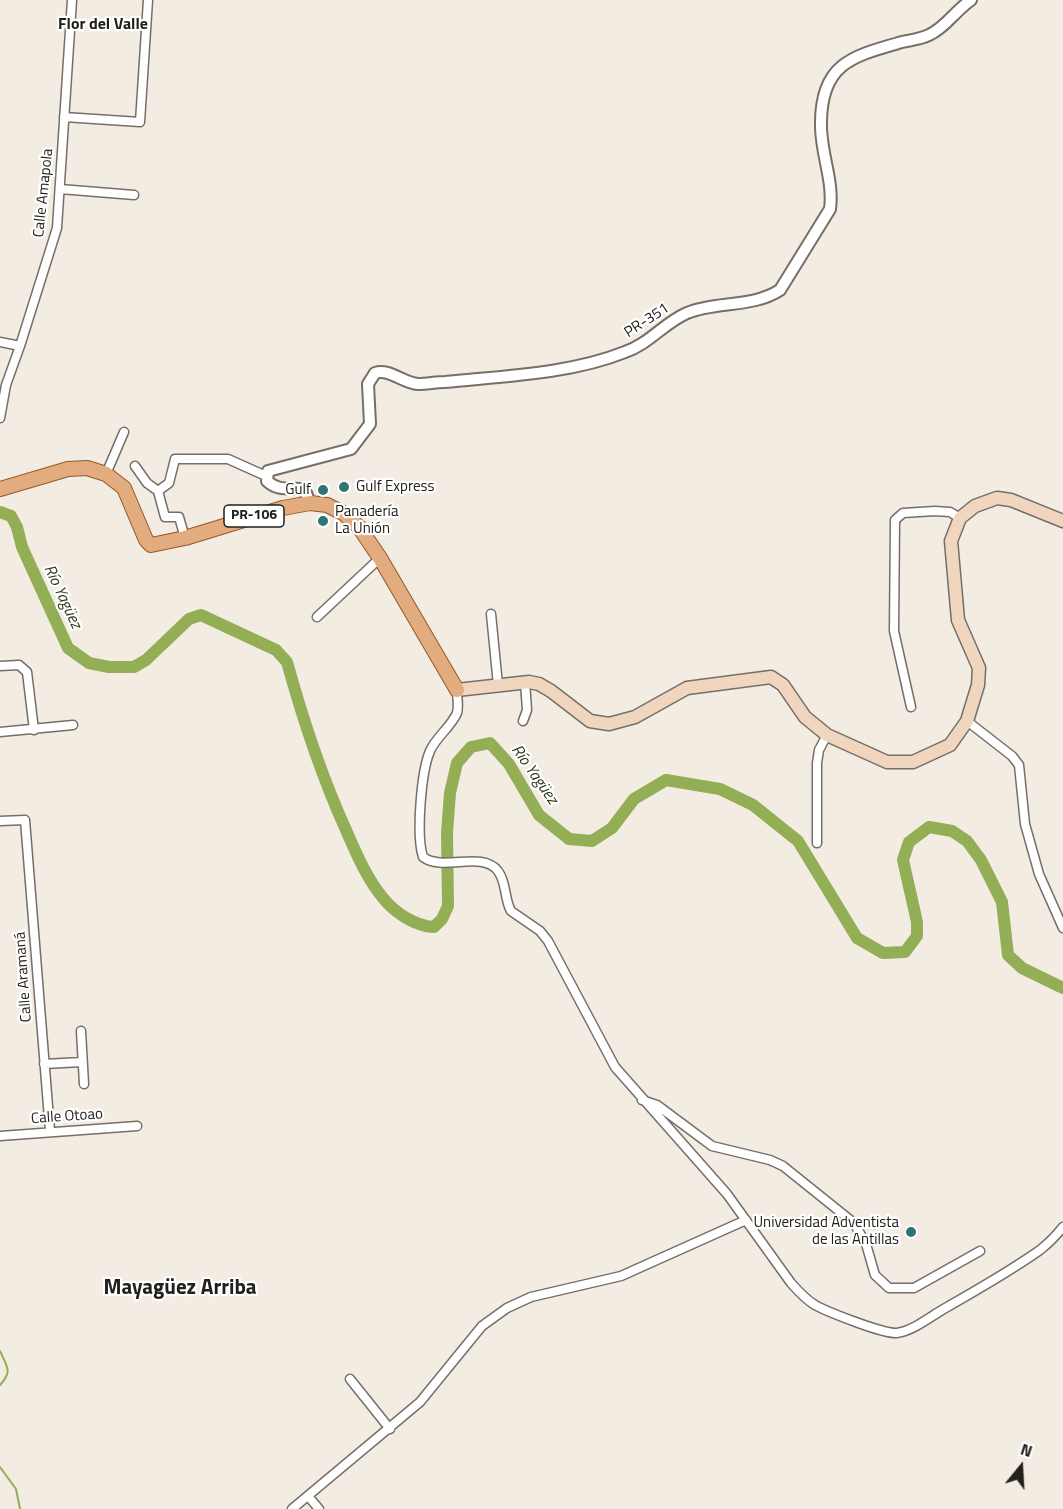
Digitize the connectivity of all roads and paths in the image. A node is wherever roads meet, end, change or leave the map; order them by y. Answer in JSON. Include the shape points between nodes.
{"nodes":[{"id":1,"x":72,"y":0,"type":"edge"},
{"id":2,"x":148,"y":0,"type":"edge"},
{"id":3,"x":971,"y":0,"type":"edge"},
{"id":4,"x":64,"y":117,"type":"junction"},
{"id":5,"x":60,"y":189,"type":"junction"},
{"id":6,"x":134,"y":195,"type":"dead end"},
{"id":7,"x":0,"y":342,"type":"edge"},
{"id":8,"x":20,"y":346,"type":"junction"},
{"id":9,"x":0,"y":418,"type":"edge"},
{"id":10,"x":124,"y":432,"type":"dead end"},
{"id":11,"x":135,"y":466,"type":"dead end"},
{"id":12,"x":106,"y":474,"type":"junction"},
{"id":13,"x":266,"y":476,"type":"junction"},
{"id":14,"x":0,"y":489,"type":"edge"},
{"id":15,"x":158,"y":491,"type":"junction"},
{"id":16,"x":310,"y":503,"type":"junction"},
{"id":17,"x":960,"y":518,"type":"junction"},
{"id":18,"x":1063,"y":521,"type":"edge"},
{"id":19,"x":185,"y":538,"type":"junction"},
{"id":20,"x":381,"y":558,"type":"junction"},
{"id":21,"x":492,"y":614,"type":"dead end"},
{"id":22,"x":317,"y":616,"type":"dead end"},
{"id":23,"x":0,"y":666,"type":"edge"},
{"id":24,"x":525,"y":682,"type":"junction"},
{"id":25,"x":498,"y":685,"type":"junction"},
{"id":26,"x":457,"y":690,"type":"junction"},
{"id":27,"x":911,"y":707,"type":"dead end"},
{"id":28,"x":523,"y":721,"type":"dead end"},
{"id":29,"x":967,"y":721,"type":"junction"},
{"id":30,"x":73,"y":725,"type":"dead end"},
{"id":31,"x":34,"y":730,"type":"junction"},
{"id":32,"x":0,"y":732,"type":"edge"},
{"id":33,"x":827,"y":735,"type":"junction"},
{"id":34,"x":0,"y":821,"type":"edge"},
{"id":35,"x":817,"y":843,"type":"dead end"},
{"id":36,"x":1063,"y":928,"type":"edge"},
{"id":37,"x":81,"y":1031,"type":"dead end"},
{"id":38,"x":82,"y":1062,"type":"junction"},
{"id":39,"x":44,"y":1064,"type":"junction"},
{"id":40,"x":84,"y":1084,"type":"dead end"},
{"id":41,"x":642,"y":1100,"type":"junction"},
{"id":42,"x":137,"y":1126,"type":"dead end"},
{"id":43,"x":50,"y":1131,"type":"junction"},
{"id":44,"x":0,"y":1136,"type":"edge"},
{"id":45,"x":746,"y":1220,"type":"junction"},
{"id":46,"x":1063,"y":1227,"type":"edge"},
{"id":47,"x":980,"y":1251,"type":"dead end"},
{"id":48,"x":350,"y":1379,"type":"dead end"},
{"id":49,"x":390,"y":1429,"type":"junction"},
{"id":50,"x":308,"y":1496,"type":"junction"},
{"id":51,"x":292,"y":1509,"type":"edge"},
{"id":52,"x":319,"y":1509,"type":"edge"}],
"edges":[{"from":1,"to":4,"type":"street","name":"Calle Amapola"},
{"from":2,"to":4,"type":"street","via":[[140,122]]},
{"from":3,"to":13,"type":"street","name":"PR-351","number":"PR-351","via":[[928,36],[860,55],[843,64],[832,77],[823,100],[820,124],[830,209],[780,290],[687,314],[624,353],[560,369],[417,384],[375,373],[368,384],[370,424],[351,450],[274,469]]},
{"from":4,"to":5,"type":"street","name":"Calle Amapola"},
{"from":5,"to":6,"type":"street"},
{"from":5,"to":8,"type":"street","name":"Calle Amapola","via":[[57,228]]},
{"from":7,"to":8,"type":"street"},
{"from":8,"to":9,"type":"street","name":"Calle Amapola","via":[[6,385]]},
{"from":10,"to":12,"type":"street"},
{"from":11,"to":15,"type":"street"},
{"from":12,"to":14,"type":"main road","via":[[68,468]]},
{"from":12,"to":19,"type":"main road","number":"PR-106","via":[[124,488],[151,545]]},
{"from":13,"to":15,"type":"street","via":[[228,459],[175,459],[169,483]]},
{"from":13,"to":16,"type":"street","via":[[275,488],[302,489]]},
{"from":15,"to":19,"type":"street","via":[[165,517],[179,517]]},
{"from":16,"to":19,"type":"main road","number":"PR-106"},
{"from":16,"to":20,"type":"main road","number":"PR-106","via":[[327,505],[343,513],[359,527]]},
{"from":17,"to":18,"type":"main road","via":[[975,506],[997,498]]},
{"from":17,"to":27,"type":"street","via":[[950,512],[935,511],[903,513],[895,520],[894,632]]},
{"from":17,"to":29,"type":"main road","via":[[951,541],[958,620],[979,668]]},
{"from":20,"to":22,"type":"street"},
{"from":20,"to":26,"type":"main road","number":"PR-106"},
{"from":21,"to":25,"type":"street"},
{"from":23,"to":31,"type":"street","via":[[19,665],[27,672]]},
{"from":24,"to":25,"type":"main road"},
{"from":24,"to":28,"type":"street","via":[[527,710]]},
{"from":24,"to":33,"type":"main road","via":[[551,691],[590,721],[609,724],[635,717],[687,688],[771,677],[783,685],[805,717]]},
{"from":25,"to":26,"type":"main road"},
{"from":26,"to":41,"type":"street","via":[[457,712],[430,751],[425,775],[419,830],[423,857],[435,863],[485,863],[498,870],[511,911],[548,941],[615,1067]]},
{"from":29,"to":33,"type":"main road","via":[[950,745],[913,762],[886,762]]},
{"from":29,"to":36,"type":"street","via":[[1019,765],[1025,824],[1040,874]]},
{"from":30,"to":31,"type":"street"},
{"from":31,"to":32,"type":"street"},
{"from":33,"to":35,"type":"street","via":[[817,762]]},
{"from":34,"to":39,"type":"street","name":"Calle Aramaná","via":[[25,820]]},
{"from":37,"to":38,"type":"street"},
{"from":38,"to":39,"type":"street"},
{"from":38,"to":40,"type":"street"},
{"from":39,"to":43,"type":"street","name":"Calle Aramaná"},
{"from":41,"to":45,"type":"street"},
{"from":41,"to":47,"type":"street","via":[[657,1104],[712,1146],[783,1166],[854,1223],[866,1244],[875,1275],[889,1288],[914,1288]]},
{"from":42,"to":43,"type":"street","name":"Calle Otoao"},
{"from":43,"to":44,"type":"street","name":"Calle Otoao"},
{"from":45,"to":46,"type":"street","via":[[791,1283],[808,1300],[882,1331],[896,1333],[1000,1276],[1042,1249]]},
{"from":45,"to":49,"type":"street","via":[[621,1276],[531,1297],[507,1308],[482,1326],[420,1402]]},
{"from":48,"to":49,"type":"street"},
{"from":49,"to":50,"type":"street"},
{"from":50,"to":51,"type":"street"},
{"from":50,"to":52,"type":"street"}]}
